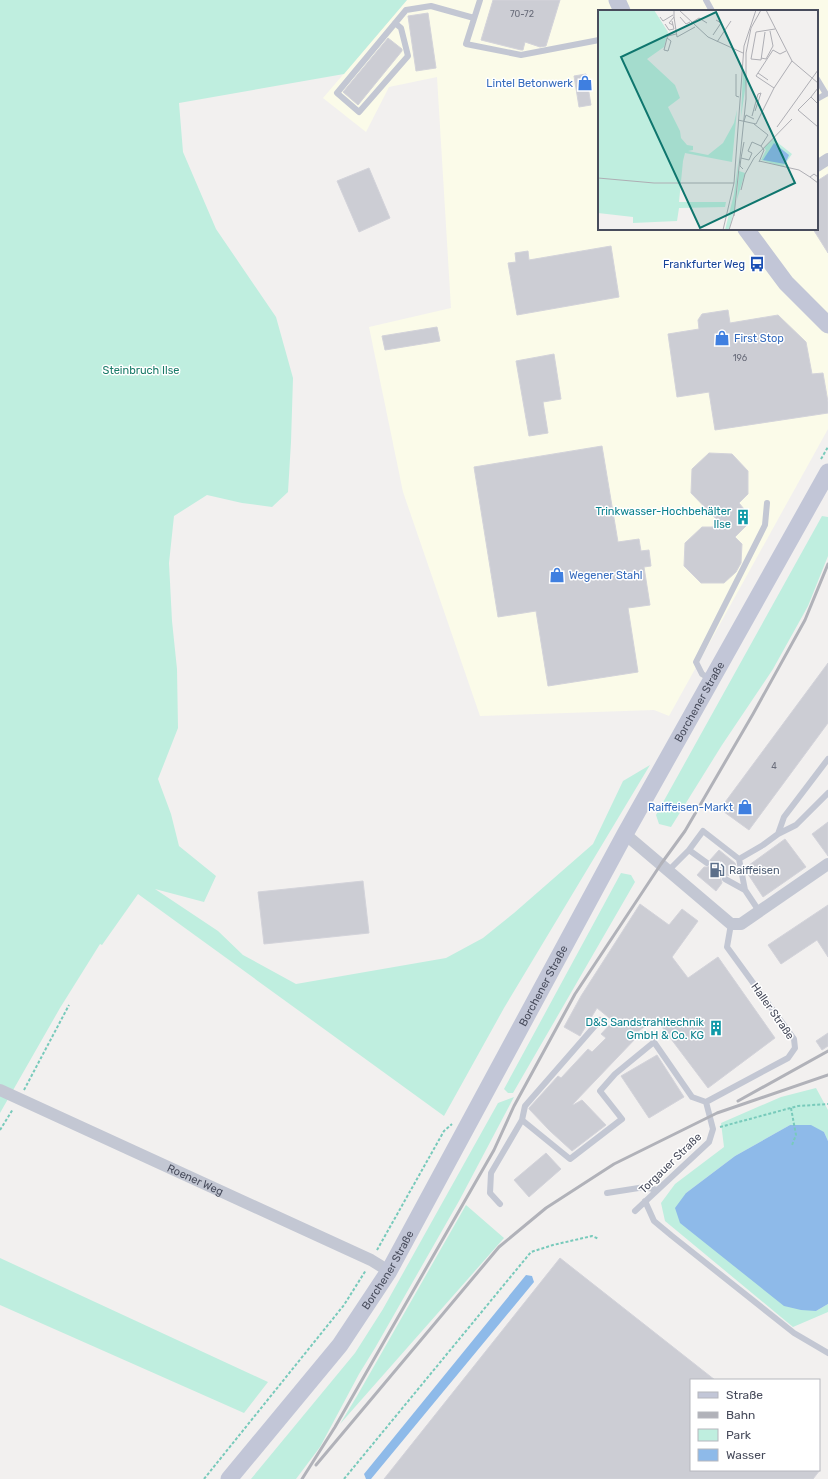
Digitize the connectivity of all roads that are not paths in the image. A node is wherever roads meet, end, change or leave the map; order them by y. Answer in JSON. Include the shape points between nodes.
{"nodes":[{"id":1,"x":480,"y":0,"type":"edge"},
{"id":2,"x":618,"y":0,"type":"edge"},
{"id":3,"x":706,"y":0,"type":"edge"},
{"id":4,"x":622,"y":10,"type":"edge"},
{"id":5,"x":711,"y":10,"type":"edge"},
{"id":6,"x":474,"y":18,"type":"junction"},
{"id":7,"x":395,"y":23,"type":"junction"},
{"id":8,"x":598,"y":40,"type":"edge"},
{"id":9,"x":818,"y":81,"type":"edge"},
{"id":10,"x":818,"y":98,"type":"edge"},
{"id":11,"x":828,"y":159,"type":"edge"},
{"id":12,"x":818,"y":165,"type":"edge"},
{"id":13,"x":747,"y":230,"type":"edge"},
{"id":14,"x":828,"y":325,"type":"edge"},
{"id":15,"x":828,"y":472,"type":"edge"},
{"id":16,"x":767,"y":503,"type":"dead end"},
{"id":17,"x":712,"y":680,"type":"junction"},
{"id":18,"x":828,"y":759,"type":"edge"},
{"id":19,"x":828,"y":793,"type":"edge"},
{"id":20,"x":625,"y":834,"type":"junction"},
{"id":21,"x":778,"y":834,"type":"junction"},
{"id":22,"x":689,"y":850,"type":"junction"},
{"id":23,"x":739,"y":859,"type":"junction"},
{"id":24,"x":707,"y":863,"type":"dead end"},
{"id":25,"x":828,"y":864,"type":"edge"},
{"id":26,"x":669,"y":870,"type":"junction"},
{"id":27,"x":725,"y":879,"type":"dead end"},
{"id":28,"x":745,"y":890,"type":"junction"},
{"id":29,"x":759,"y":911,"type":"junction"},
{"id":30,"x":731,"y":924,"type":"junction"},
{"id":31,"x":600,"y":1020,"type":"dead end"},
{"id":32,"x":0,"y":1090,"type":"edge"},
{"id":33,"x":706,"y":1102,"type":"junction"},
{"id":34,"x":522,"y":1120,"type":"junction"},
{"id":35,"x":657,"y":1190,"type":"junction"},
{"id":36,"x":607,"y":1193,"type":"dead end"},
{"id":37,"x":645,"y":1201,"type":"junction"},
{"id":38,"x":500,"y":1204,"type":"dead end"},
{"id":39,"x":635,"y":1211,"type":"dead end"},
{"id":40,"x":389,"y":1271,"type":"junction"},
{"id":41,"x":828,"y":1353,"type":"edge"},
{"id":42,"x":229,"y":1479,"type":"edge"}],
"edges":[{"from":1,"to":6,"type":"lane"},
{"from":2,"to":4,"type":"main road"},
{"from":3,"to":5,"type":"lane"},
{"from":6,"to":7,"type":"lane","via":[[431,6],[406,10]]},
{"from":6,"to":8,"type":"lane","via":[[466,44],[521,55]]},
{"from":7,"to":7,"type":"lane","via":[[337,93],[360,112],[408,56],[401,28]]},
{"from":9,"to":10,"type":"lane","via":[[826,94]]},
{"from":11,"to":12,"type":"street"},
{"from":13,"to":14,"type":"main road","via":[[786,283]]},
{"from":15,"to":17,"type":"main road","name":"Borchener Straße"},
{"from":16,"to":17,"type":"lane","via":[[765,525],[696,662],[702,674]]},
{"from":17,"to":20,"type":"main road","name":"Borchener Straße"},
{"from":18,"to":21,"type":"lane","via":[[784,817]]},
{"from":19,"to":21,"type":"lane","via":[[796,825]]},
{"from":20,"to":26,"type":"street"},
{"from":20,"to":40,"type":"main road","name":"Borchener Straße"},
{"from":21,"to":23,"type":"lane"},
{"from":22,"to":23,"type":"lane","via":[[703,831]]},
{"from":22,"to":24,"type":"lane"},
{"from":22,"to":26,"type":"lane"},
{"from":23,"to":28,"type":"lane"},
{"from":25,"to":29,"type":"street"},
{"from":26,"to":30,"type":"street"},
{"from":27,"to":28,"type":"lane"},
{"from":28,"to":29,"type":"lane"},
{"from":29,"to":30,"type":"street","via":[[742,924]]},
{"from":30,"to":33,"type":"lane","name":"Haller Straße","via":[[727,947],[794,1039],[795,1048],[788,1058]]},
{"from":31,"to":34,"type":"lane","via":[[525,1106]]},
{"from":32,"to":40,"type":"street","name":"Roener Weg","via":[[371,1260]]},
{"from":33,"to":34,"type":"lane","via":[[692,1097],[654,1042],[615,1074],[600,1091],[622,1119],[570,1159]]},
{"from":33,"to":35,"type":"lane","name":"Torgauer Straße","via":[[713,1129],[709,1142]]},
{"from":34,"to":38,"type":"lane","via":[[491,1174],[490,1193]]},
{"from":35,"to":36,"type":"lane","via":[[645,1187]]},
{"from":35,"to":37,"type":"lane","name":"Torgauer Straße"},
{"from":37,"to":39,"type":"lane","name":"Torgauer Straße"},
{"from":37,"to":41,"type":"lane","via":[[654,1221],[666,1231],[794,1333]]},
{"from":40,"to":42,"type":"main road","name":"Borchener Straße","via":[[340,1345]]}]}
